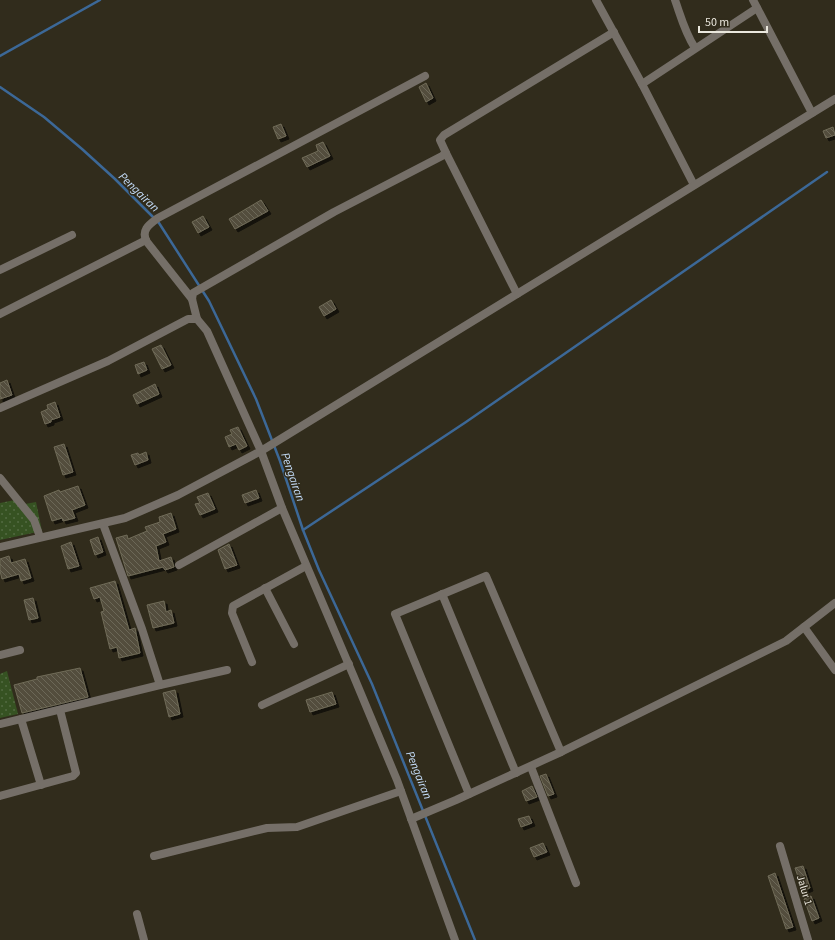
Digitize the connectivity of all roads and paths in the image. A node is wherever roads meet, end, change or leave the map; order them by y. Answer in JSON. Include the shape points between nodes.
{"nodes":[{"id":1,"x":596,"y":0,"type":"edge"},
{"id":2,"x":675,"y":0,"type":"edge"},
{"id":3,"x":753,"y":0,"type":"edge"},
{"id":4,"x":757,"y":8,"type":"junction"},
{"id":5,"x":614,"y":32,"type":"junction"},
{"id":6,"x":695,"y":48,"type":"junction"},
{"id":7,"x":425,"y":76,"type":"dead end"},
{"id":8,"x":642,"y":84,"type":"junction"},
{"id":9,"x":835,"y":99,"type":"edge"},
{"id":10,"x":812,"y":113,"type":"junction"},
{"id":11,"x":446,"y":153,"type":"junction"},
{"id":12,"x":694,"y":186,"type":"junction"},
{"id":13,"x":72,"y":235,"type":"dead end"},
{"id":14,"x":146,"y":240,"type":"junction"},
{"id":15,"x":0,"y":270,"type":"edge"},
{"id":16,"x":517,"y":294,"type":"junction"},
{"id":17,"x":192,"y":299,"type":"junction"},
{"id":18,"x":0,"y":314,"type":"edge"},
{"id":19,"x":197,"y":318,"type":"junction"},
{"id":20,"x":0,"y":408,"type":"edge"},
{"id":21,"x":263,"y":449,"type":"junction"},
{"id":22,"x":0,"y":478,"type":"edge"},
{"id":23,"x":282,"y":508,"type":"junction"},
{"id":24,"x":103,"y":524,"type":"junction"},
{"id":25,"x":40,"y":537,"type":"junction"},
{"id":26,"x":0,"y":546,"type":"edge"},
{"id":27,"x":179,"y":565,"type":"dead end"},
{"id":28,"x":306,"y":566,"type":"junction"},
{"id":29,"x":264,"y":588,"type":"junction"},
{"id":30,"x":442,"y":594,"type":"junction"},
{"id":31,"x":835,"y":603,"type":"edge"},
{"id":32,"x":804,"y":627,"type":"junction"},
{"id":33,"x":294,"y":644,"type":"dead end"},
{"id":34,"x":20,"y":650,"type":"dead end"},
{"id":35,"x":0,"y":655,"type":"edge"},
{"id":36,"x":252,"y":662,"type":"dead end"},
{"id":37,"x":349,"y":664,"type":"junction"},
{"id":38,"x":227,"y":670,"type":"dead end"},
{"id":39,"x":835,"y":670,"type":"edge"},
{"id":40,"x":160,"y":685,"type":"junction"},
{"id":41,"x":262,"y":705,"type":"dead end"},
{"id":42,"x":60,"y":710,"type":"junction"},
{"id":43,"x":22,"y":719,"type":"junction"},
{"id":44,"x":0,"y":724,"type":"edge"},
{"id":45,"x":561,"y":752,"type":"junction"},
{"id":46,"x":531,"y":767,"type":"junction"},
{"id":47,"x":516,"y":773,"type":"junction"},
{"id":48,"x":41,"y":785,"type":"junction"},
{"id":49,"x":401,"y":791,"type":"junction"},
{"id":50,"x":469,"y":794,"type":"junction"},
{"id":51,"x":0,"y":796,"type":"edge"},
{"id":52,"x":411,"y":819,"type":"junction"},
{"id":53,"x":780,"y":846,"type":"dead end"},
{"id":54,"x":154,"y":856,"type":"dead end"},
{"id":55,"x":576,"y":883,"type":"dead end"},
{"id":56,"x":137,"y":914,"type":"dead end"},
{"id":57,"x":144,"y":940,"type":"edge"},
{"id":58,"x":455,"y":940,"type":"edge"},
{"id":59,"x":808,"y":940,"type":"edge"}],
"edges":[{"from":1,"to":5,"type":"street"},
{"from":2,"to":6,"type":"street","via":[[688,38]]},
{"from":3,"to":4,"type":"street"},
{"from":4,"to":6,"type":"street"},
{"from":4,"to":10,"type":"street"},
{"from":5,"to":8,"type":"street"},
{"from":5,"to":11,"type":"street","via":[[444,135],[440,141]]},
{"from":6,"to":8,"type":"street"},
{"from":7,"to":14,"type":"street","via":[[156,220],[145,230]]},
{"from":8,"to":12,"type":"street"},
{"from":9,"to":10,"type":"street"},
{"from":10,"to":12,"type":"street"},
{"from":11,"to":16,"type":"street"},
{"from":11,"to":17,"type":"street","via":[[334,212],[206,285],[193,293]]},
{"from":12,"to":16,"type":"street"},
{"from":13,"to":15,"type":"street"},
{"from":14,"to":17,"type":"street"},
{"from":14,"to":18,"type":"street"},
{"from":16,"to":21,"type":"street"},
{"from":17,"to":19,"type":"street"},
{"from":19,"to":20,"type":"street","via":[[188,319],[97,366]]},
{"from":19,"to":21,"type":"street","via":[[207,331]]},
{"from":21,"to":23,"type":"street"},
{"from":21,"to":24,"type":"street","via":[[178,495],[125,518]]},
{"from":22,"to":25,"type":"street","via":[[34,520]]},
{"from":23,"to":27,"type":"street"},
{"from":23,"to":28,"type":"street"},
{"from":24,"to":25,"type":"street"},
{"from":24,"to":40,"type":"street"},
{"from":25,"to":26,"type":"street"},
{"from":28,"to":29,"type":"street"},
{"from":28,"to":37,"type":"street"},
{"from":29,"to":33,"type":"street"},
{"from":29,"to":36,"type":"street","via":[[232,608],[232,614]]},
{"from":30,"to":45,"type":"street","via":[[486,576]]},
{"from":30,"to":47,"type":"street"},
{"from":30,"to":50,"type":"street","via":[[395,614]]},
{"from":31,"to":32,"type":"street"},
{"from":32,"to":39,"type":"street"},
{"from":32,"to":45,"type":"street","via":[[786,641]]},
{"from":34,"to":35,"type":"street"},
{"from":37,"to":41,"type":"street"},
{"from":37,"to":49,"type":"street"},
{"from":38,"to":40,"type":"street"},
{"from":40,"to":42,"type":"street"},
{"from":42,"to":43,"type":"street"},
{"from":42,"to":48,"type":"street","via":[[76,773]]},
{"from":43,"to":44,"type":"street"},
{"from":43,"to":48,"type":"street"},
{"from":45,"to":46,"type":"street"},
{"from":46,"to":47,"type":"street"},
{"from":46,"to":55,"type":"street"},
{"from":47,"to":50,"type":"street"},
{"from":48,"to":51,"type":"street"},
{"from":49,"to":52,"type":"street"},
{"from":49,"to":54,"type":"street","via":[[297,827],[267,828]]},
{"from":50,"to":52,"type":"street"},
{"from":52,"to":58,"type":"street"},
{"from":53,"to":59,"type":"street","name":"Jalur 1"},
{"from":56,"to":57,"type":"street"}]}
